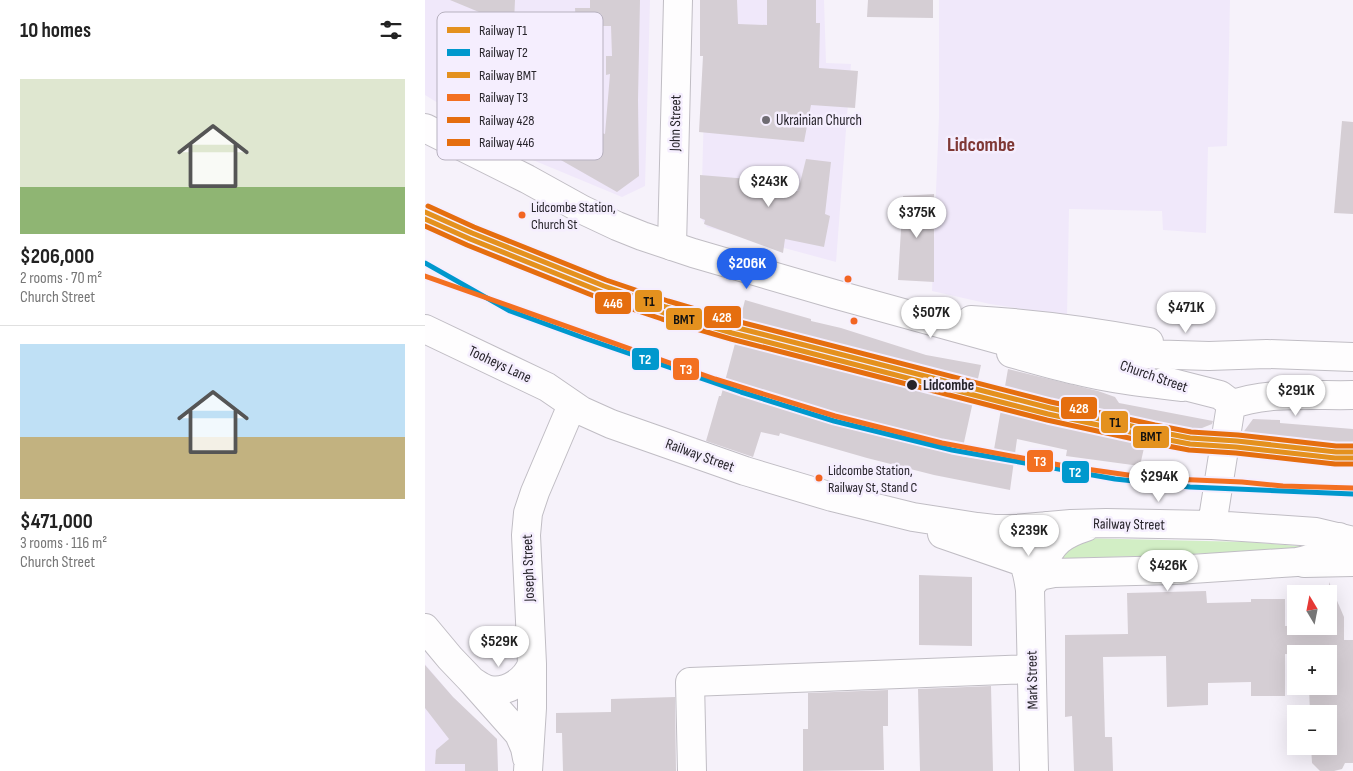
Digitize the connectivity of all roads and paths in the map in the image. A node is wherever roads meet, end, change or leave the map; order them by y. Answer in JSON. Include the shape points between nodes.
{"nodes":[{"id":1,"x":678,"y":0,"type":"edge"},
{"id":2,"x":425,"y":128,"type":"edge"},
{"id":3,"x":437,"y":134,"type":"edge"},
{"id":4,"x":488,"y":160,"type":"edge"},
{"id":5,"x":672,"y":246,"type":"junction"},
{"id":6,"x":915,"y":316,"type":"junction"},
{"id":7,"x":950,"y":320,"type":"junction"},
{"id":8,"x":425,"y":329,"type":"edge"},
{"id":9,"x":1267,"y":354,"type":"junction"},
{"id":10,"x":1107,"y":356,"type":"junction"},
{"id":11,"x":1353,"y":357,"type":"edge"},
{"id":12,"x":1183,"y":387,"type":"junction"},
{"id":13,"x":1353,"y":395,"type":"edge"},
{"id":14,"x":572,"y":404,"type":"junction"},
{"id":15,"x":1230,"y":415,"type":"junction"},
{"id":16,"x":832,"y":497,"type":"junction"},
{"id":17,"x":1214,"y":515,"type":"junction"},
{"id":18,"x":1106,"y":523,"type":"junction"},
{"id":19,"x":1046,"y":526,"type":"junction"},
{"id":20,"x":1346,"y":539,"type":"edge"},
{"id":21,"x":1353,"y":562,"type":"edge"},
{"id":22,"x":1280,"y":564,"type":"junction"},
{"id":23,"x":1035,"y":576,"type":"junction"},
{"id":24,"x":425,"y":628,"type":"edge"},
{"id":25,"x":532,"y":664,"type":"junction"},
{"id":26,"x":1031,"y":669,"type":"junction"},
{"id":27,"x":472,"y":680,"type":"junction"},
{"id":28,"x":528,"y":766,"type":"edge"},
{"id":29,"x":692,"y":771,"type":"edge"},
{"id":30,"x":1034,"y":771,"type":"edge"}],
"edges":[{"from":1,"to":5,"type":"street","name":"John Street"},
{"from":2,"to":3,"type":"street"},
{"from":4,"to":5,"type":"street","via":[[609,222]]},
{"from":5,"to":6,"type":"street"},
{"from":6,"to":7,"type":"street"},
{"from":6,"to":10,"type":"street","via":[[1015,344],[1087,356]]},
{"from":6,"to":12,"type":"street","via":[[969,341],[1075,370]]},
{"from":7,"to":9,"type":"street","via":[[1043,325],[1168,345]]},
{"from":7,"to":10,"type":"street","via":[[1090,344]]},
{"from":8,"to":14,"type":"street","name":"Tooheys Lane","via":[[547,387]]},
{"from":9,"to":10,"type":"street","name":"Church Street"},
{"from":9,"to":11,"type":"street","name":"Church Street"},
{"from":10,"to":12,"type":"street","name":"Church Street","via":[[1126,369]]},
{"from":12,"to":15,"type":"street","name":"Church Street","via":[[1220,396],[1228,401]]},
{"from":13,"to":15,"type":"street","via":[[1273,396],[1246,400]]},
{"from":14,"to":16,"type":"street","name":"Railway Street","via":[[611,424],[745,471]]},
{"from":14,"to":25,"type":"street","name":"Joseph Street","via":[[528,513],[526,535]]},
{"from":15,"to":17,"type":"street"},
{"from":16,"to":19,"type":"street","name":"Railway Street","via":[[913,517],[977,527],[1015,529]]},
{"from":16,"to":23,"type":"street","name":"Railway Street"},
{"from":17,"to":18,"type":"street","name":"Railway Street"},
{"from":17,"to":20,"type":"street","name":"Railway Street"},
{"from":18,"to":19,"type":"street","name":"Railway Street"},
{"from":18,"to":23,"type":"street","via":[[1077,530],[1059,540]]},
{"from":19,"to":23,"type":"street","name":"Mark Street","via":[[1029,536],[1022,552]]},
{"from":20,"to":22,"type":"street","name":"Railway Street","via":[[1311,559]]},
{"from":21,"to":22,"type":"street","name":"Railway Street"},
{"from":22,"to":23,"type":"street","name":"Railway Street"},
{"from":23,"to":26,"type":"street","name":"Mark Street"},
{"from":24,"to":27,"type":"street"},
{"from":25,"to":27,"type":"street","via":[[519,682],[502,690],[489,690]]},
{"from":25,"to":28,"type":"street","name":"Joseph Street"},
{"from":26,"to":29,"type":"street","via":[[690,682]]},
{"from":26,"to":30,"type":"street","name":"Mark Street"},
{"from":27,"to":28,"type":"street","via":[[519,734]]}]}
